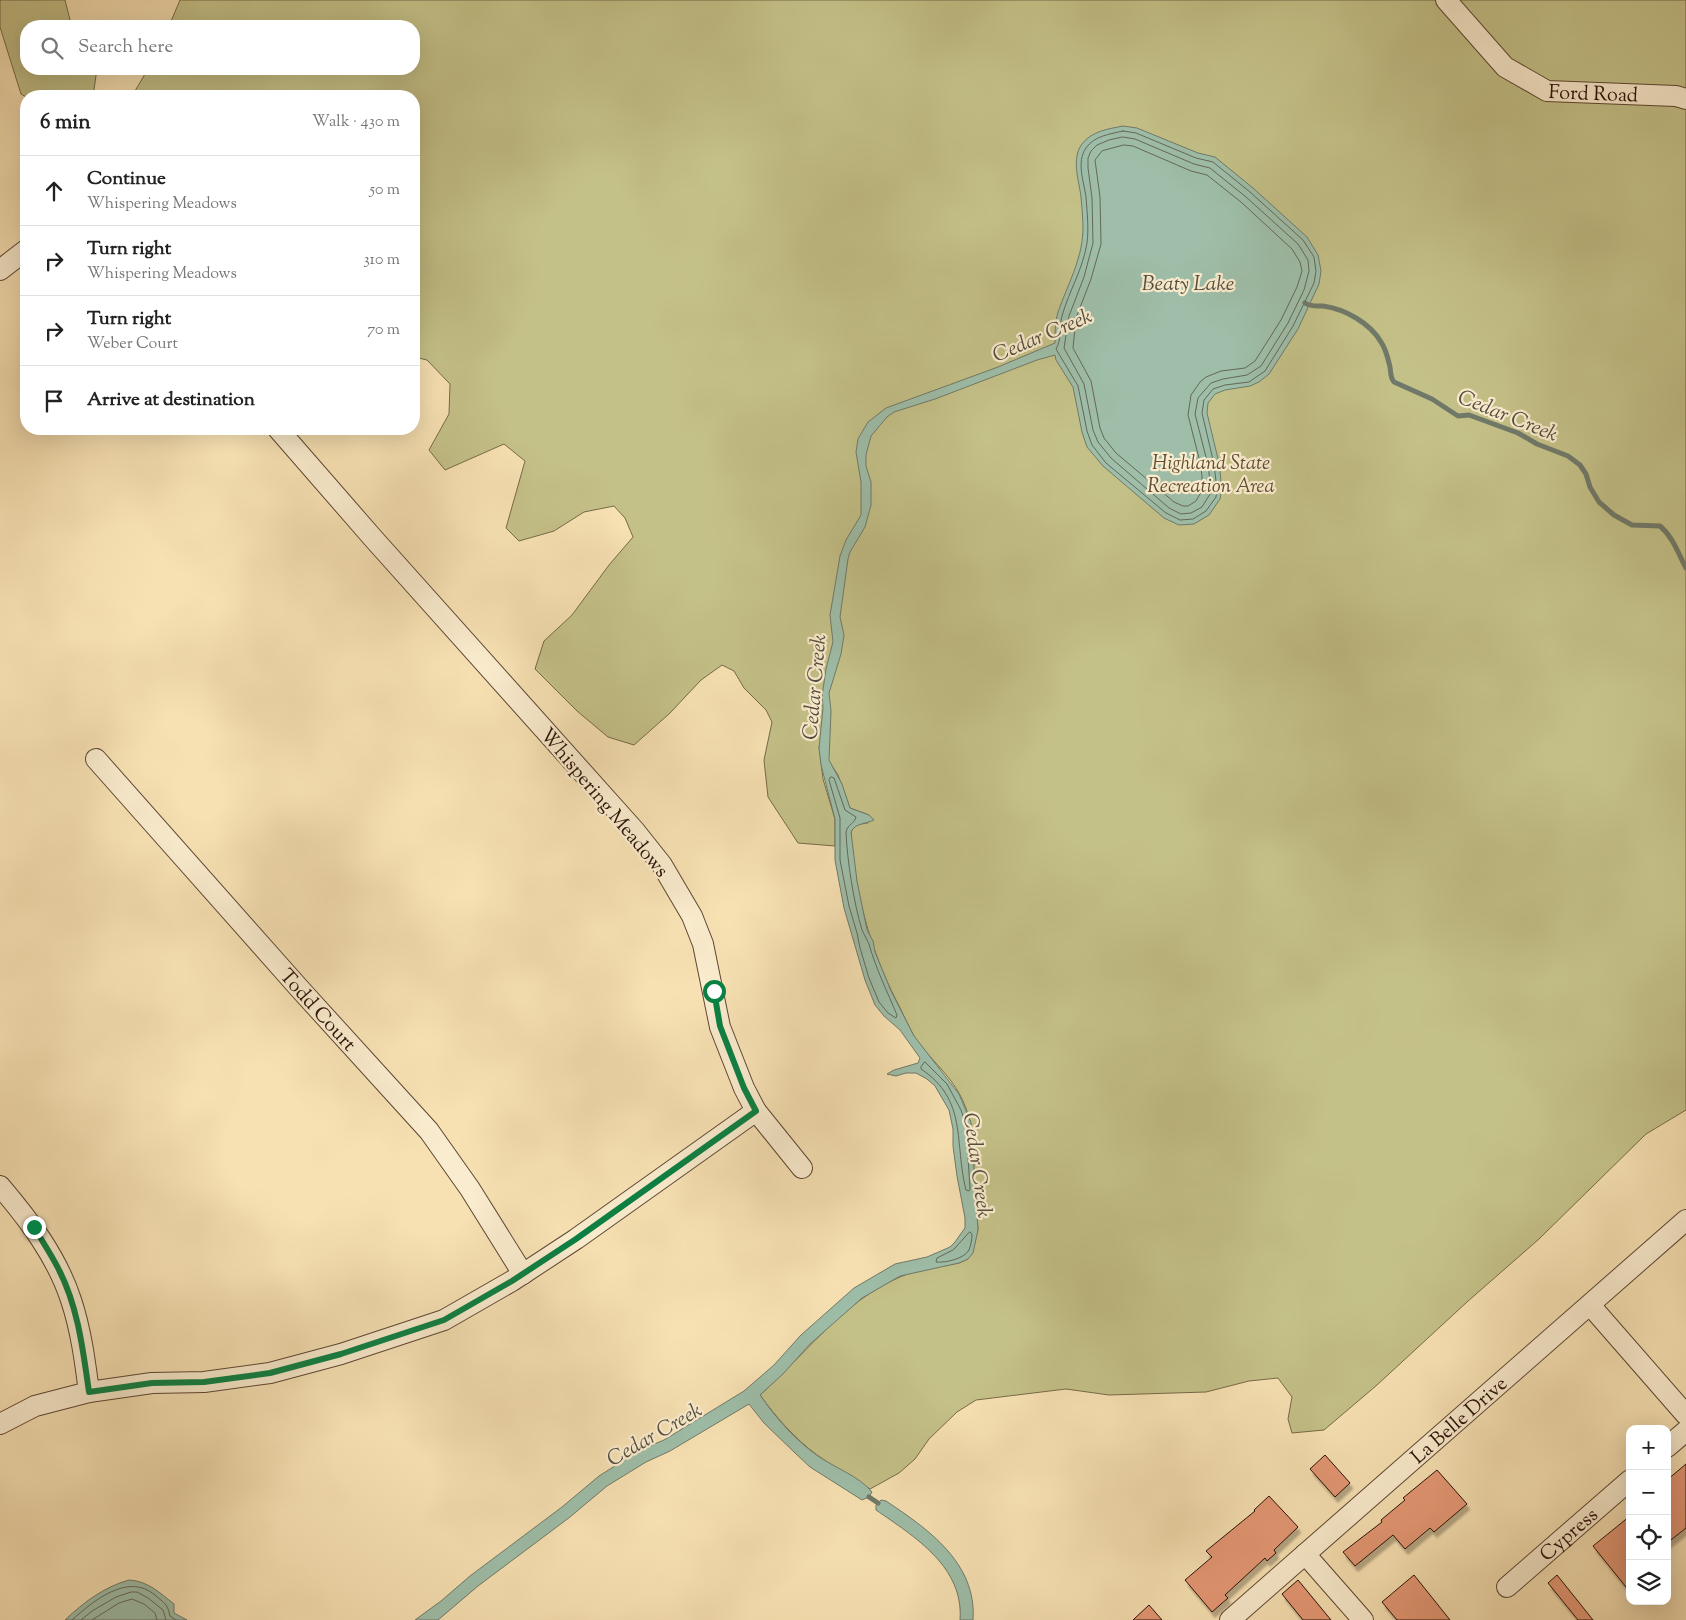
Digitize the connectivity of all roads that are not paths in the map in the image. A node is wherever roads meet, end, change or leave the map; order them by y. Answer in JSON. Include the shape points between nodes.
{"nodes":[{"id":1,"x":1446,"y":0,"type":"edge"},
{"id":2,"x":1686,"y":99,"type":"edge"},
{"id":3,"x":20,"y":255,"type":"edge"},
{"id":4,"x":0,"y":270,"type":"edge"},
{"id":5,"x":283,"y":435,"type":"edge"},
{"id":6,"x":96,"y":759,"type":"dead end"},
{"id":7,"x":756,"y":1111,"type":"junction"},
{"id":8,"x":802,"y":1168,"type":"dead end"},
{"id":9,"x":0,"y":1186,"type":"edge"},
{"id":10,"x":1686,"y":1220,"type":"edge"},
{"id":11,"x":523,"y":1274,"type":"junction"},
{"id":12,"x":1590,"y":1305,"type":"junction"},
{"id":13,"x":89,"y":1392,"type":"junction"},
{"id":14,"x":1686,"y":1415,"type":"edge"},
{"id":15,"x":0,"y":1424,"type":"edge"},
{"id":16,"x":1686,"y":1431,"type":"edge"},
{"id":17,"x":1671,"y":1444,"type":"edge"},
{"id":18,"x":1626,"y":1483,"type":"edge"},
{"id":19,"x":1305,"y":1554,"type":"junction"},
{"id":20,"x":1507,"y":1587,"type":"dead end"},
{"id":21,"x":1230,"y":1620,"type":"edge"},
{"id":22,"x":1363,"y":1620,"type":"edge"}],
"edges":[{"from":1,"to":2,"type":"street","name":"Ford Road","via":[[1505,67],[1547,91]]},
{"from":3,"to":4,"type":"street"},
{"from":5,"to":7,"type":"street","name":"Whispering Meadows","via":[[662,865],[692,916],[703,944],[720,1026]]},
{"from":6,"to":11,"type":"street","name":"Todd Court","via":[[429,1131],[460,1173]]},
{"from":7,"to":8,"type":"street","name":"Whispering Meadows"},
{"from":7,"to":11,"type":"street"},
{"from":9,"to":13,"type":"street","via":[[34,1227],[58,1268],[81,1338]]},
{"from":10,"to":12,"type":"street","name":"La Belle Drive"},
{"from":11,"to":13,"type":"street","via":[[444,1320],[341,1354],[270,1373]]},
{"from":12,"to":14,"type":"street"},
{"from":12,"to":19,"type":"street","name":"La Belle Drive"},
{"from":13,"to":15,"type":"street","via":[[35,1406]]},
{"from":16,"to":17,"type":"street"},
{"from":18,"to":20,"type":"street","name":"Cypress"},
{"from":19,"to":21,"type":"street","name":"La Belle Drive"},
{"from":19,"to":22,"type":"street"}]}
